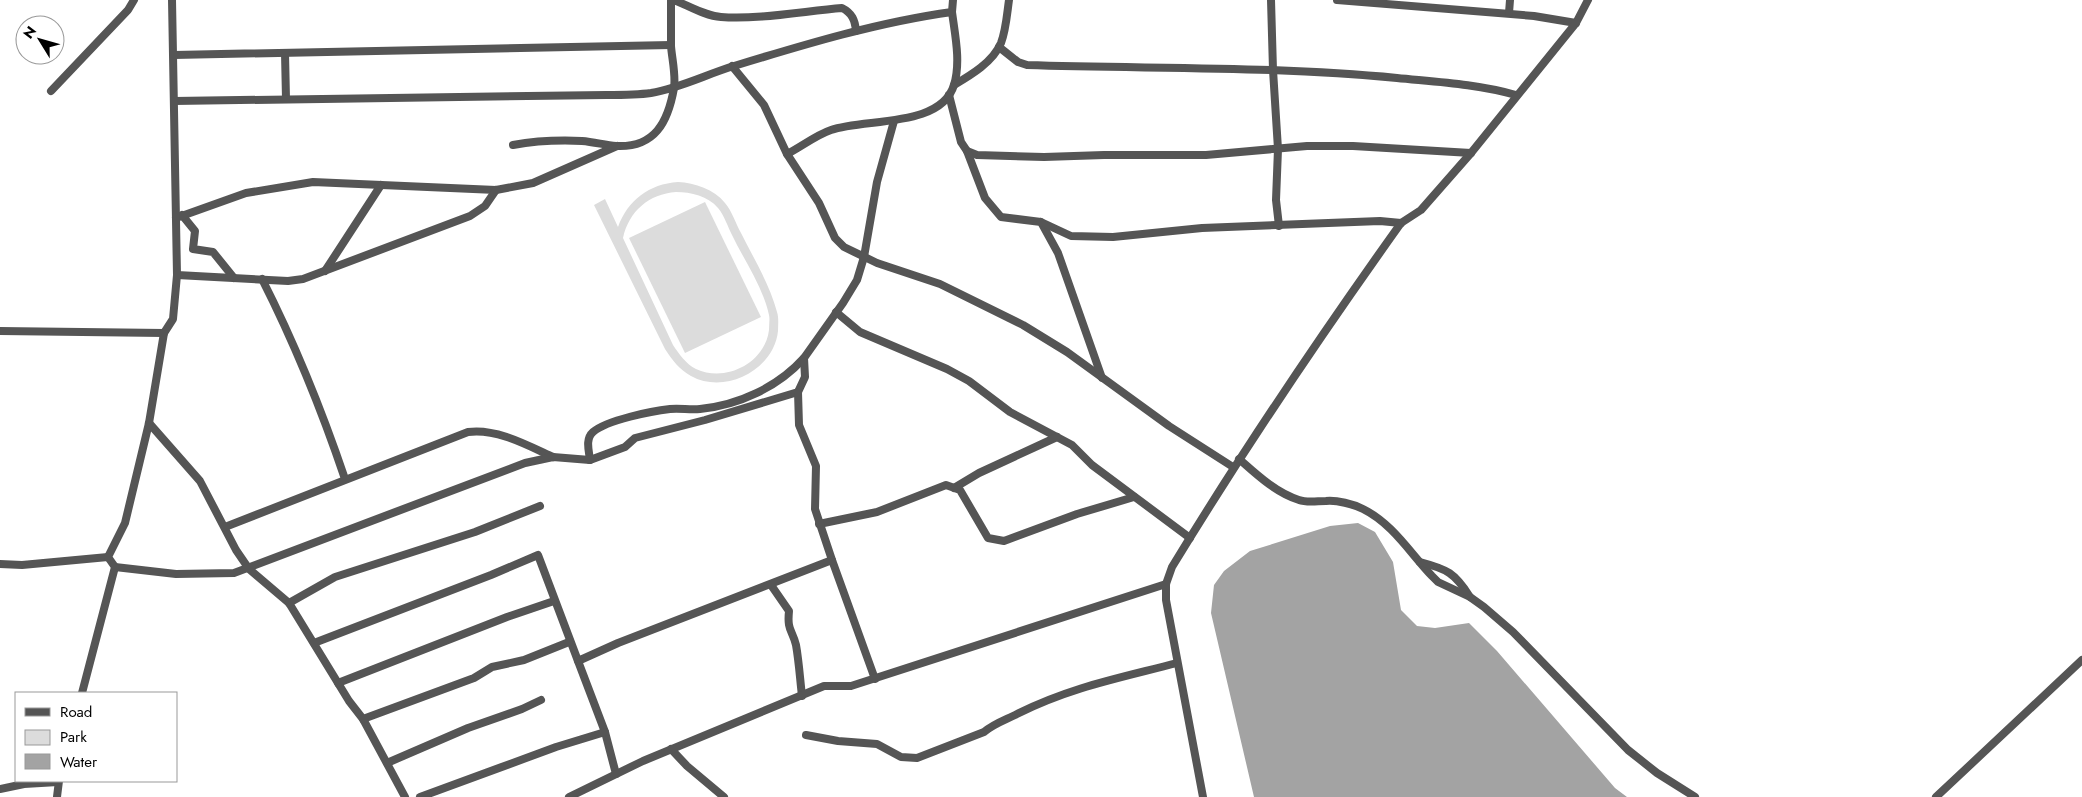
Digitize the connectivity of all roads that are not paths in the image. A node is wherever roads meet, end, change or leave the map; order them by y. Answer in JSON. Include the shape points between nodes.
{"nodes":[{"id":1,"x":134,"y":0,"type":"edge"},
{"id":2,"x":172,"y":0,"type":"edge"},
{"id":3,"x":673,"y":0,"type":"edge"},
{"id":4,"x":954,"y":0,"type":"edge"},
{"id":5,"x":1009,"y":0,"type":"edge"},
{"id":6,"x":1271,"y":0,"type":"edge"},
{"id":7,"x":1337,"y":0,"type":"edge"},
{"id":8,"x":1510,"y":0,"type":"edge"},
{"id":9,"x":1588,"y":0,"type":"edge"},
{"id":10,"x":952,"y":12,"type":"junction"},
{"id":11,"x":1509,"y":14,"type":"junction"},
{"id":12,"x":1576,"y":23,"type":"junction"},
{"id":13,"x":856,"y":31,"type":"junction"},
{"id":14,"x":671,"y":45,"type":"junction"},
{"id":15,"x":999,"y":46,"type":"junction"},
{"id":16,"x":284,"y":53,"type":"junction"},
{"id":17,"x":174,"y":55,"type":"junction"},
{"id":18,"x":732,"y":66,"type":"junction"},
{"id":19,"x":1273,"y":70,"type":"junction"},
{"id":20,"x":954,"y":85,"type":"junction"},
{"id":21,"x":674,"y":87,"type":"junction"},
{"id":22,"x":51,"y":90,"type":"dead end"},
{"id":23,"x":1516,"y":95,"type":"junction"},
{"id":24,"x":949,"y":96,"type":"junction"},
{"id":25,"x":286,"y":99,"type":"junction"},
{"id":26,"x":174,"y":101,"type":"junction"},
{"id":27,"x":894,"y":121,"type":"junction"},
{"id":28,"x":513,"y":145,"type":"dead end"},
{"id":29,"x":617,"y":146,"type":"junction"},
{"id":30,"x":1278,"y":149,"type":"junction"},
{"id":31,"x":967,"y":151,"type":"junction"},
{"id":32,"x":1472,"y":153,"type":"junction"},
{"id":33,"x":787,"y":154,"type":"junction"},
{"id":34,"x":381,"y":185,"type":"junction"},
{"id":35,"x":496,"y":190,"type":"junction"},
{"id":36,"x":179,"y":216,"type":"junction"},
{"id":37,"x":1041,"y":222,"type":"junction"},
{"id":38,"x":1401,"y":223,"type":"junction"},
{"id":39,"x":1279,"y":226,"type":"junction"},
{"id":40,"x":864,"y":257,"type":"junction"},
{"id":41,"x":325,"y":271,"type":"junction"},
{"id":42,"x":177,"y":275,"type":"junction"},
{"id":43,"x":234,"y":278,"type":"junction"},
{"id":44,"x":262,"y":279,"type":"junction"},
{"id":45,"x":836,"y":312,"type":"junction"},
{"id":46,"x":0,"y":331,"type":"edge"},
{"id":47,"x":164,"y":333,"type":"junction"},
{"id":48,"x":804,"y":358,"type":"junction"},
{"id":49,"x":1102,"y":378,"type":"junction"},
{"id":50,"x":798,"y":392,"type":"junction"},
{"id":51,"x":148,"y":423,"type":"junction"},
{"id":52,"x":1057,"y":437,"type":"junction"},
{"id":53,"x":553,"y":457,"type":"junction"},
{"id":54,"x":1238,"y":459,"type":"junction"},
{"id":55,"x":590,"y":460,"type":"junction"},
{"id":56,"x":1233,"y":467,"type":"junction"},
{"id":57,"x":345,"y":479,"type":"junction"},
{"id":58,"x":954,"y":488,"type":"junction"},
{"id":59,"x":1134,"y":497,"type":"junction"},
{"id":60,"x":540,"y":506,"type":"dead end"},
{"id":61,"x":819,"y":524,"type":"junction"},
{"id":62,"x":225,"y":527,"type":"junction"},
{"id":63,"x":1190,"y":538,"type":"junction"},
{"id":64,"x":108,"y":557,"type":"junction"},
{"id":65,"x":832,"y":560,"type":"junction"},
{"id":66,"x":1420,"y":562,"type":"junction"},
{"id":67,"x":0,"y":564,"type":"edge"},
{"id":68,"x":115,"y":567,"type":"junction"},
{"id":69,"x":249,"y":569,"type":"junction"},
{"id":70,"x":1166,"y":584,"type":"junction"},
{"id":71,"x":771,"y":585,"type":"junction"},
{"id":72,"x":1470,"y":597,"type":"junction"},
{"id":73,"x":554,"y":601,"type":"junction"},
{"id":74,"x":289,"y":604,"type":"junction"},
{"id":75,"x":570,"y":642,"type":"junction"},
{"id":76,"x":314,"y":643,"type":"junction"},
{"id":77,"x":2082,"y":660,"type":"edge"},
{"id":78,"x":578,"y":661,"type":"junction"},
{"id":79,"x":1177,"y":663,"type":"junction"},
{"id":80,"x":875,"y":679,"type":"junction"},
{"id":81,"x":338,"y":683,"type":"junction"},
{"id":82,"x":82,"y":692,"type":"edge"},
{"id":83,"x":802,"y":696,"type":"junction"},
{"id":84,"x":541,"y":700,"type":"dead end"},
{"id":85,"x":363,"y":719,"type":"junction"},
{"id":86,"x":605,"y":732,"type":"junction"},
{"id":87,"x":806,"y":735,"type":"dead end"},
{"id":88,"x":672,"y":749,"type":"junction"},
{"id":89,"x":387,"y":763,"type":"junction"},
{"id":90,"x":616,"y":774,"type":"junction"},
{"id":91,"x":47,"y":782,"type":"edge"},
{"id":92,"x":58,"y":782,"type":"edge"},
{"id":93,"x":0,"y":789,"type":"edge"},
{"id":94,"x":57,"y":797,"type":"edge"},
{"id":95,"x":405,"y":797,"type":"edge"},
{"id":96,"x":420,"y":797,"type":"edge"},
{"id":97,"x":569,"y":797,"type":"edge"},
{"id":98,"x":724,"y":797,"type":"edge"},
{"id":99,"x":1203,"y":797,"type":"edge"},
{"id":100,"x":1695,"y":797,"type":"edge"},
{"id":101,"x":1936,"y":797,"type":"edge"}],
"edges":[{"from":1,"to":22,"type":"street"},
{"from":2,"to":17,"type":"street"},
{"from":3,"to":13,"type":"street","via":[[721,18],[842,8],[852,16]]},
{"from":3,"to":14,"type":"street"},
{"from":4,"to":10,"type":"street"},
{"from":5,"to":15,"type":"street"},
{"from":6,"to":19,"type":"street"},
{"from":7,"to":11,"type":"street"},
{"from":8,"to":11,"type":"street"},
{"from":9,"to":12,"type":"street"},
{"from":10,"to":13,"type":"street"},
{"from":10,"to":20,"type":"street","via":[[956,48]]},
{"from":11,"to":12,"type":"street"},
{"from":12,"to":23,"type":"street"},
{"from":13,"to":18,"type":"street"},
{"from":14,"to":16,"type":"street"},
{"from":14,"to":21,"type":"street"},
{"from":15,"to":19,"type":"street","via":[[1018,62],[1027,64]]},
{"from":15,"to":20,"type":"street","via":[[978,69]]},
{"from":16,"to":17,"type":"street"},
{"from":16,"to":25,"type":"street"},
{"from":17,"to":26,"type":"street"},
{"from":18,"to":21,"type":"street"},
{"from":18,"to":33,"type":"street","via":[[764,105]]},
{"from":19,"to":23,"type":"street","via":[[1475,86]]},
{"from":19,"to":30,"type":"street"},
{"from":20,"to":24,"type":"street"},
{"from":21,"to":25,"type":"street","via":[[650,93],[606,95]]},
{"from":21,"to":29,"type":"street","via":[[658,132],[636,145]]},
{"from":23,"to":32,"type":"street"},
{"from":24,"to":27,"type":"street","via":[[937,107]]},
{"from":24,"to":31,"type":"street","via":[[961,142]]},
{"from":25,"to":26,"type":"street"},
{"from":26,"to":36,"type":"street"},
{"from":27,"to":33,"type":"street","via":[[830,130]]},
{"from":27,"to":40,"type":"street","via":[[877,182]]},
{"from":28,"to":29,"type":"street","via":[[580,141]]},
{"from":29,"to":35,"type":"street","via":[[533,184]]},
{"from":30,"to":31,"type":"street","via":[[1206,155],[1044,157],[978,155]]},
{"from":30,"to":32,"type":"street","via":[[1353,146]]},
{"from":30,"to":39,"type":"street","via":[[1276,200]]},
{"from":31,"to":37,"type":"street","via":[[985,198],[1001,217]]},
{"from":32,"to":38,"type":"street","via":[[1421,210]]},
{"from":33,"to":40,"type":"street","via":[[819,203],[835,238],[844,247]]},
{"from":34,"to":35,"type":"street"},
{"from":34,"to":36,"type":"street","via":[[313,182],[272,188],[246,193]]},
{"from":34,"to":41,"type":"street"},
{"from":35,"to":41,"type":"street","via":[[485,206],[470,216]]},
{"from":36,"to":42,"type":"street"},
{"from":36,"to":43,"type":"street","via":[[195,231],[194,249],[214,252]]},
{"from":37,"to":39,"type":"street","via":[[1071,236],[1113,237],[1202,228]]},
{"from":37,"to":49,"type":"street","via":[[1058,253]]},
{"from":38,"to":39,"type":"street","via":[[1380,220]]},
{"from":38,"to":54,"type":"street"},
{"from":40,"to":45,"type":"street","via":[[857,280]]},
{"from":40,"to":49,"type":"street","via":[[940,284],[986,306],[1030,329]]},
{"from":41,"to":44,"type":"street","via":[[303,280]]},
{"from":42,"to":43,"type":"street"},
{"from":42,"to":47,"type":"street","via":[[173,318]]},
{"from":43,"to":44,"type":"street"},
{"from":44,"to":57,"type":"street","via":[[310,381]]},
{"from":45,"to":48,"type":"street"},
{"from":45,"to":52,"type":"street","via":[[860,332],[970,381],[1010,412]]},
{"from":46,"to":47,"type":"street"},
{"from":47,"to":51,"type":"street"},
{"from":48,"to":50,"type":"street","via":[[806,377]]},
{"from":48,"to":55,"type":"street","via":[[778,382],[741,399],[700,409],[670,409],[635,415],[601,427],[593,431],[587,442]]},
{"from":49,"to":56,"type":"street"},
{"from":50,"to":55,"type":"street","via":[[635,438],[625,447]]},
{"from":50,"to":61,"type":"street","via":[[800,425],[816,466],[815,509]]},
{"from":51,"to":62,"type":"street","via":[[200,480]]},
{"from":51,"to":64,"type":"street","via":[[124,523]]},
{"from":52,"to":58,"type":"street"},
{"from":52,"to":59,"type":"street","via":[[1072,445]]},
{"from":53,"to":55,"type":"street"},
{"from":53,"to":57,"type":"street","via":[[498,435],[476,431]]},
{"from":53,"to":69,"type":"street","via":[[498,473]]},
{"from":54,"to":56,"type":"street"},
{"from":54,"to":66,"type":"street","via":[[1270,484],[1298,500],[1334,501],[1365,510],[1396,533]]},
{"from":56,"to":63,"type":"street"},
{"from":57,"to":62,"type":"street"},
{"from":58,"to":59,"type":"street","via":[[960,490],[988,538],[1004,542],[1077,514]]},
{"from":58,"to":61,"type":"street","via":[[946,485],[878,512]]},
{"from":59,"to":63,"type":"street"},
{"from":60,"to":74,"type":"street","via":[[475,532],[335,578]]},
{"from":61,"to":65,"type":"street"},
{"from":62,"to":69,"type":"street"},
{"from":63,"to":70,"type":"street","via":[[1172,567]]},
{"from":64,"to":67,"type":"street"},
{"from":64,"to":68,"type":"street"},
{"from":65,"to":71,"type":"street"},
{"from":65,"to":80,"type":"street"},
{"from":66,"to":72,"type":"street","via":[[1438,582]]},
{"from":66,"to":72,"type":"street","via":[[1452,573]]},
{"from":68,"to":69,"type":"street","via":[[176,574],[234,573]]},
{"from":68,"to":82,"type":"street"},
{"from":69,"to":74,"type":"street"},
{"from":70,"to":79,"type":"street"},
{"from":70,"to":80,"type":"street"},
{"from":71,"to":78,"type":"street","via":[[627,639]]},
{"from":71,"to":83,"type":"street","via":[[789,611],[789,631],[795,642]]},
{"from":72,"to":100,"type":"street","via":[[1513,632],[1628,750]]},
{"from":73,"to":75,"type":"street"},
{"from":73,"to":76,"type":"street","via":[[538,555]]},
{"from":73,"to":81,"type":"street"},
{"from":74,"to":76,"type":"street"},
{"from":75,"to":78,"type":"street"},
{"from":75,"to":85,"type":"street","via":[[524,660],[492,667],[474,678]]},
{"from":76,"to":81,"type":"street"},
{"from":77,"to":101,"type":"street"},
{"from":78,"to":86,"type":"street"},
{"from":79,"to":87,"type":"street","via":[[1113,678],[1051,698],[992,725],[984,732],[917,758],[901,757],[877,744]]},
{"from":79,"to":99,"type":"street"},
{"from":80,"to":83,"type":"street","via":[[851,686],[824,686]]},
{"from":81,"to":85,"type":"street"},
{"from":83,"to":88,"type":"street"},
{"from":84,"to":89,"type":"street"},
{"from":85,"to":89,"type":"street"},
{"from":86,"to":90,"type":"street"},
{"from":86,"to":96,"type":"street"},
{"from":88,"to":90,"type":"street"},
{"from":88,"to":98,"type":"street"},
{"from":89,"to":95,"type":"street"},
{"from":90,"to":97,"type":"street"},
{"from":91,"to":93,"type":"street"},
{"from":92,"to":94,"type":"street"}]}
